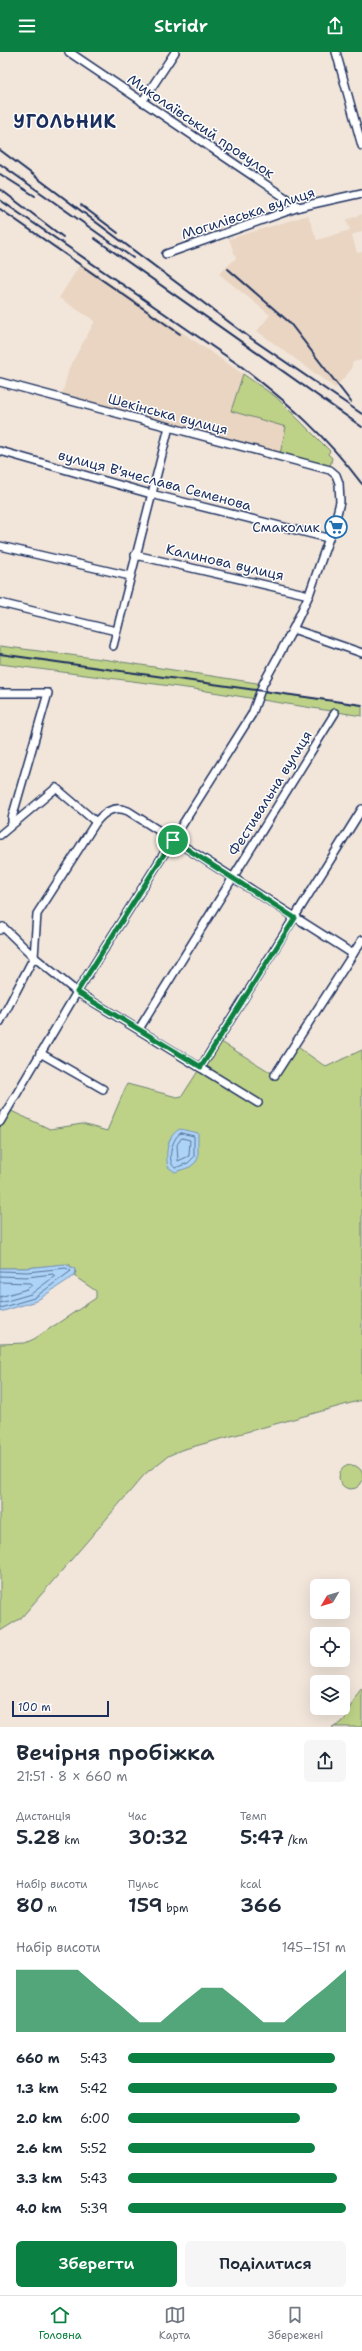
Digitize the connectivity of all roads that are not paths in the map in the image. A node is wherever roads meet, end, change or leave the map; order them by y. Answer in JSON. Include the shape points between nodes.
{"nodes":[{"id":1,"x":69,"y":52,"type":"edge"},
{"id":2,"x":175,"y":52,"type":"edge"},
{"id":3,"x":336,"y":52,"type":"edge"},
{"id":4,"x":142,"y":102,"type":"junction"},
{"id":5,"x":362,"y":146,"type":"edge"},
{"id":6,"x":362,"y":193,"type":"edge"},
{"id":7,"x":299,"y":207,"type":"junction"},
{"id":8,"x":166,"y":254,"type":"dead end"},
{"id":9,"x":0,"y":382,"type":"edge"},
{"id":10,"x":169,"y":427,"type":"junction"},
{"id":11,"x":0,"y":451,"type":"edge"},
{"id":12,"x":151,"y":494,"type":"junction"},
{"id":13,"x":328,"y":538,"type":"junction"},
{"id":14,"x":0,"y":546,"type":"edge"},
{"id":15,"x":135,"y":555,"type":"junction"},
{"id":16,"x":130,"y":576,"type":"junction"},
{"id":17,"x":309,"y":594,"type":"junction"},
{"id":18,"x":0,"y":603,"type":"edge"},
{"id":19,"x":293,"y":629,"type":"junction"},
{"id":20,"x":116,"y":631,"type":"junction"},
{"id":21,"x":113,"y":646,"type":"dead end"},
{"id":22,"x":362,"y":653,"type":"edge"},
{"id":23,"x":0,"y":693,"type":"edge"},
{"id":24,"x":335,"y":712,"type":"dead end"},
{"id":25,"x":362,"y":809,"type":"edge"},
{"id":26,"x":96,"y":822,"type":"junction"},
{"id":27,"x":12,"y":824,"type":"junction"},
{"id":28,"x":0,"y":835,"type":"edge"},
{"id":29,"x":173,"y":840,"type":"junction"},
{"id":30,"x":233,"y":877,"type":"junction"},
{"id":31,"x":295,"y":918,"type":"junction"},
{"id":32,"x":0,"y":930,"type":"edge"},
{"id":33,"x":362,"y":940,"type":"edge"},
{"id":34,"x":353,"y":954,"type":"junction"},
{"id":35,"x":34,"y":957,"type":"junction"},
{"id":36,"x":77,"y":992,"type":"junction"},
{"id":37,"x":0,"y":1022,"type":"edge"},
{"id":38,"x":139,"y":1029,"type":"junction"},
{"id":39,"x":40,"y":1054,"type":"junction"},
{"id":40,"x":201,"y":1067,"type":"junction"},
{"id":41,"x":275,"y":1075,"type":"dead end"},
{"id":42,"x":103,"y":1089,"type":"dead end"},
{"id":43,"x":258,"y":1103,"type":"dead end"},
{"id":44,"x":0,"y":1122,"type":"edge"}],
"edges":[{"from":1,"to":4,"type":"street","name":"Миколаївський провулок"},
{"from":2,"to":4,"type":"street"},
{"from":3,"to":5,"type":"street"},
{"from":4,"to":7,"type":"street","name":"Миколаївський провулок"},
{"from":6,"to":7,"type":"street","name":"Могилівська вулиця"},
{"from":7,"to":8,"type":"street","name":"Могилівська вулиця"},
{"from":9,"to":10,"type":"street","name":"Шекінська вулиця"},
{"from":10,"to":12,"type":"street"},
{"from":10,"to":13,"type":"street","name":"Шекінська вулиця","via":[[330,470],[336,475],[339,483],[340,502]]},
{"from":11,"to":12,"type":"street","name":"вулиця В'ячеслава Семенова"},
{"from":12,"to":13,"type":"street","name":"вулиця В'ячеслава Семенова"},
{"from":12,"to":15,"type":"street"},
{"from":13,"to":17,"type":"street"},
{"from":14,"to":16,"type":"street"},
{"from":15,"to":16,"type":"street"},
{"from":15,"to":17,"type":"street","name":"Калинова вулиця"},
{"from":16,"to":20,"type":"street"},
{"from":17,"to":19,"type":"street"},
{"from":18,"to":20,"type":"street"},
{"from":19,"to":22,"type":"street"},
{"from":19,"to":29,"type":"street","via":[[263,684],[252,714]]},
{"from":20,"to":21,"type":"street"},
{"from":23,"to":27,"type":"street","via":[[48,693]]},
{"from":24,"to":30,"type":"street","name":"Фестивальна вулиця"},
{"from":25,"to":31,"type":"street"},
{"from":26,"to":27,"type":"street","via":[[56,788]]},
{"from":26,"to":29,"type":"street","via":[[107,811],[121,808]]},
{"from":26,"to":35,"type":"street","via":[[37,914]]},
{"from":27,"to":28,"type":"street"},
{"from":29,"to":30,"type":"street"},
{"from":29,"to":36,"type":"street"},
{"from":30,"to":31,"type":"street"},
{"from":30,"to":38,"type":"street","name":"Фестивальна вулиця"},
{"from":31,"to":34,"type":"street"},
{"from":31,"to":40,"type":"street"},
{"from":32,"to":35,"type":"street","via":[[3,927]]},
{"from":33,"to":34,"type":"street"},
{"from":34,"to":41,"type":"street"},
{"from":35,"to":36,"type":"street"},
{"from":35,"to":37,"type":"street"},
{"from":36,"to":38,"type":"street"},
{"from":36,"to":39,"type":"street"},
{"from":38,"to":40,"type":"street"},
{"from":39,"to":42,"type":"street"},
{"from":39,"to":44,"type":"street"},
{"from":40,"to":43,"type":"street"}]}
